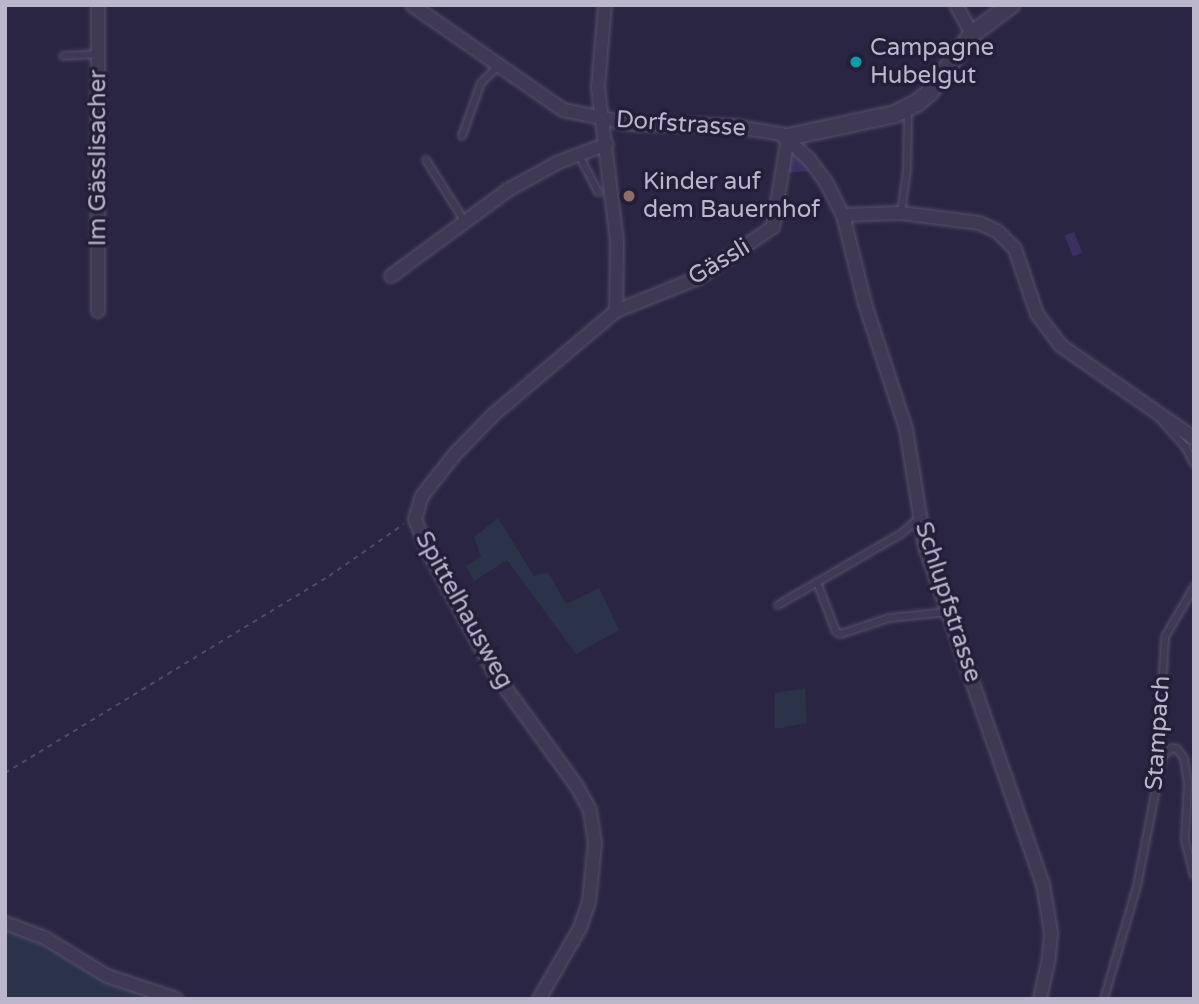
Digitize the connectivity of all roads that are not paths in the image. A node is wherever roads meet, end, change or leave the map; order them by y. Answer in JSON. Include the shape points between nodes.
{"nodes":[{"id":1,"x":98,"y":5,"type":"edge"},
{"id":2,"x":412,"y":5,"type":"edge"},
{"id":3,"x":604,"y":5,"type":"edge"},
{"id":4,"x":956,"y":5,"type":"edge"},
{"id":5,"x":1011,"y":5,"type":"edge"},
{"id":6,"x":972,"y":34,"type":"junction"},
{"id":7,"x":99,"y":54,"type":"junction"},
{"id":8,"x":63,"y":56,"type":"dead end"},
{"id":9,"x":499,"y":65,"type":"junction"},
{"id":10,"x":908,"y":108,"type":"junction"},
{"id":11,"x":603,"y":119,"type":"junction"},
{"id":12,"x":462,"y":136,"type":"dead end"},
{"id":13,"x":788,"y":137,"type":"junction"},
{"id":14,"x":607,"y":144,"type":"junction"},
{"id":15,"x":579,"y":155,"type":"junction"},
{"id":16,"x":426,"y":160,"type":"dead end"},
{"id":17,"x":598,"y":192,"type":"dead end"},
{"id":18,"x":901,"y":214,"type":"junction"},
{"id":19,"x":843,"y":215,"type":"junction"},
{"id":20,"x":465,"y":222,"type":"junction"},
{"id":21,"x":391,"y":276,"type":"dead end"},
{"id":22,"x":616,"y":310,"type":"junction"},
{"id":23,"x":98,"y":312,"type":"dead end"},
{"id":24,"x":1150,"y":406,"type":"junction"},
{"id":25,"x":1194,"y":438,"type":"edge"},
{"id":26,"x":1194,"y":464,"type":"edge"},
{"id":27,"x":920,"y":517,"type":"junction"},
{"id":28,"x":817,"y":582,"type":"junction"},
{"id":29,"x":1194,"y":587,"type":"edge"},
{"id":30,"x":778,"y":605,"type":"dead end"},
{"id":31,"x":948,"y":612,"type":"junction"},
{"id":32,"x":1161,"y":759,"type":"junction"},
{"id":33,"x":1194,"y":875,"type":"edge"},
{"id":34,"x":5,"y":923,"type":"edge"},
{"id":35,"x":176,"y":999,"type":"edge"},
{"id":36,"x":539,"y":999,"type":"edge"},
{"id":37,"x":1040,"y":999,"type":"edge"},
{"id":38,"x":1104,"y":999,"type":"edge"}],
"edges":[{"from":1,"to":7,"type":"street","name":"Im Gässlisacher"},
{"from":2,"to":9,"type":"street"},
{"from":3,"to":11,"type":"street","name":"Dorfstrasse","via":[[597,87]]},
{"from":4,"to":6,"type":"street"},
{"from":5,"to":6,"type":"street"},
{"from":6,"to":10,"type":"street","via":[[930,92]]},
{"from":7,"to":8,"type":"lane"},
{"from":7,"to":23,"type":"street","name":"Im Gässlisacher"},
{"from":9,"to":11,"type":"street","via":[[563,110]]},
{"from":9,"to":12,"type":"lane","via":[[481,83]]},
{"from":10,"to":13,"type":"street"},
{"from":10,"to":18,"type":"lane"},
{"from":11,"to":13,"type":"street","name":"Dorfstrasse","via":[[657,126],[732,126]]},
{"from":11,"to":14,"type":"street"},
{"from":13,"to":19,"type":"street","name":"Schlupfstrasse","via":[[816,168]]},
{"from":13,"to":22,"type":"street","name":"Gässli","via":[[773,228],[698,278]]},
{"from":14,"to":15,"type":"street"},
{"from":14,"to":22,"type":"street","via":[[617,242]]},
{"from":15,"to":17,"type":"lane"},
{"from":15,"to":20,"type":"street","via":[[508,190]]},
{"from":16,"to":20,"type":"lane"},
{"from":18,"to":19,"type":"street"},
{"from":18,"to":24,"type":"street","via":[[979,223],[997,230],[1014,249],[1037,314],[1060,345]]},
{"from":19,"to":27,"type":"street","name":"Schlupfstrasse","via":[[865,304],[906,429]]},
{"from":20,"to":21,"type":"street"},
{"from":22,"to":36,"type":"street","name":"Spittelhausweg","via":[[494,414],[455,454],[422,496],[415,519],[426,549],[494,671],[576,785],[592,821],[595,870],[585,915]]},
{"from":24,"to":25,"type":"street"},
{"from":24,"to":26,"type":"lane"},
{"from":27,"to":28,"type":"lane","via":[[902,533]]},
{"from":27,"to":31,"type":"street","name":"Schlupfstrasse"},
{"from":28,"to":30,"type":"lane"},
{"from":28,"to":31,"type":"lane","via":[[836,632],[841,634],[889,618]]},
{"from":29,"to":32,"type":"lane","name":"Stampach","via":[[1165,637]]},
{"from":31,"to":37,"type":"street","name":"Schlupfstrasse","via":[[1044,884],[1051,933]]},
{"from":32,"to":33,"type":"lane","via":[[1172,748],[1184,758],[1188,783],[1185,840]]},
{"from":32,"to":38,"type":"lane","name":"Stampach","via":[[1137,886]]},
{"from":34,"to":35,"type":"street","via":[[53,942],[107,976]]}]}
